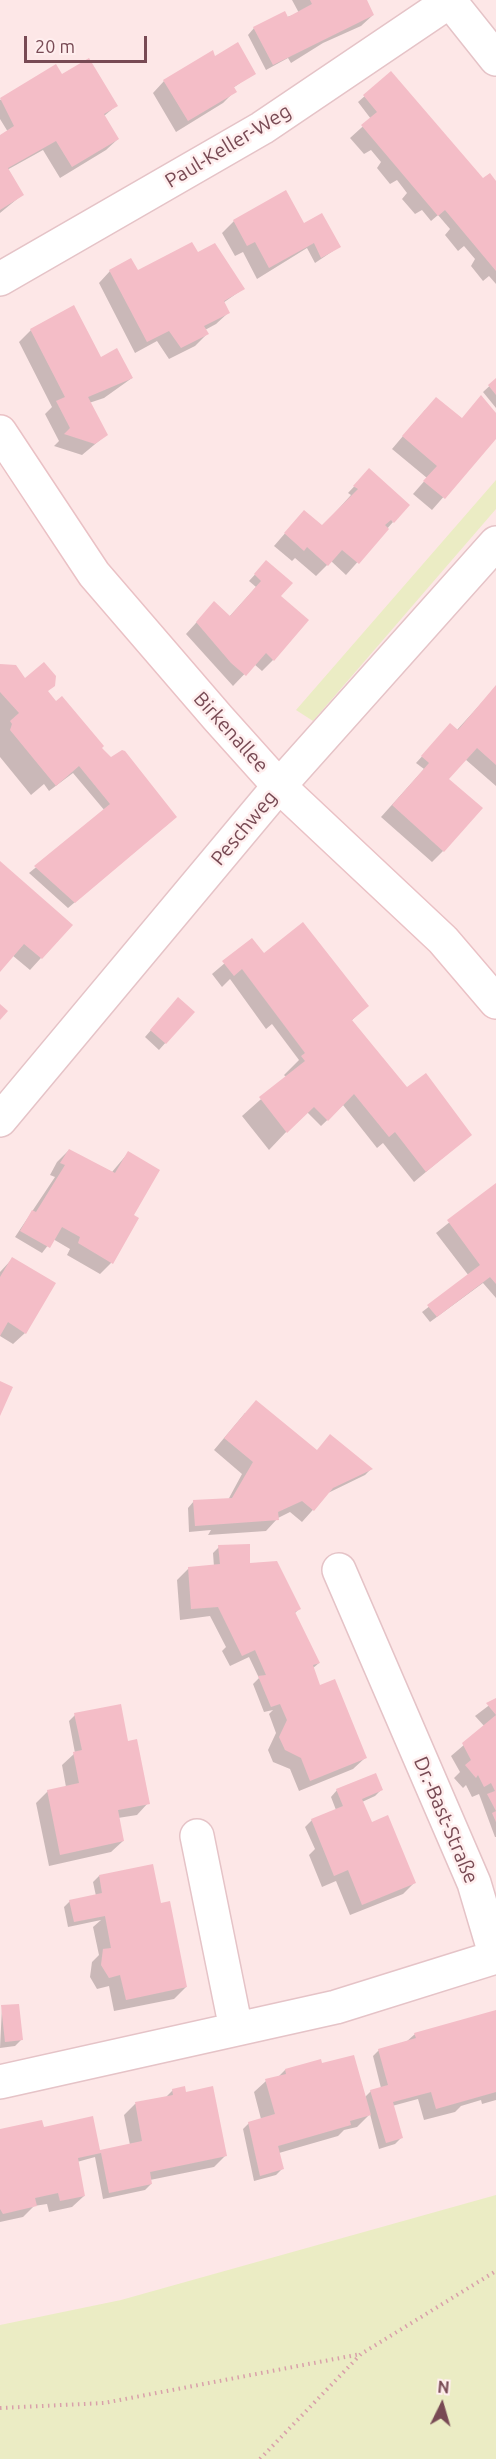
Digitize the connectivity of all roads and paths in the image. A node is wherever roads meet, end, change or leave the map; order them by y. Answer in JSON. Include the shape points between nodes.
{"nodes":[{"id":1,"x":449,"y":1,"type":"edge"},
{"id":2,"x":496,"y":58,"type":"edge"},
{"id":3,"x":0,"y":279,"type":"edge"},
{"id":4,"x":0,"y":432,"type":"edge"},
{"id":5,"x":496,"y":543,"type":"edge"},
{"id":6,"x":279,"y":786,"type":"junction"},
{"id":7,"x":496,"y":1002,"type":"edge"},
{"id":8,"x":0,"y":1120,"type":"edge"},
{"id":9,"x":339,"y":1570,"type":"dead end"},
{"id":10,"x":197,"y":1836,"type":"dead end"},
{"id":11,"x":236,"y":2029,"type":"junction"},
{"id":12,"x":0,"y":2082,"type":"edge"},
{"id":13,"x":496,"y":2271,"type":"edge"},
{"id":14,"x":361,"y":2354,"type":"junction"},
{"id":15,"x":0,"y":2408,"type":"edge"},
{"id":16,"x":260,"y":2459,"type":"edge"}],
"edges":[{"from":1,"to":2,"type":"street"},
{"from":1,"to":3,"type":"street","name":"Paul-Keller-Weg","via":[[262,128]]},
{"from":4,"to":6,"type":"street","name":"Birkenallee","via":[[94,574]]},
{"from":5,"to":6,"type":"street","name":"Peschweg"},
{"from":6,"to":7,"type":"street","name":"Birkenallee","via":[[443,940]]},
{"from":6,"to":8,"type":"street","name":"Peschweg"},
{"from":9,"to":11,"type":"street","name":"Dr.-Bast-Straße","via":[[474,1884],[496,1957],[336,2007]]},
{"from":10,"to":11,"type":"street"},
{"from":11,"to":12,"type":"street","name":"Dr.-Bast-Straße"},
{"from":13,"to":14,"type":"path"},
{"from":14,"to":15,"type":"path","via":[[104,2403]]},
{"from":14,"to":16,"type":"path"}]}
